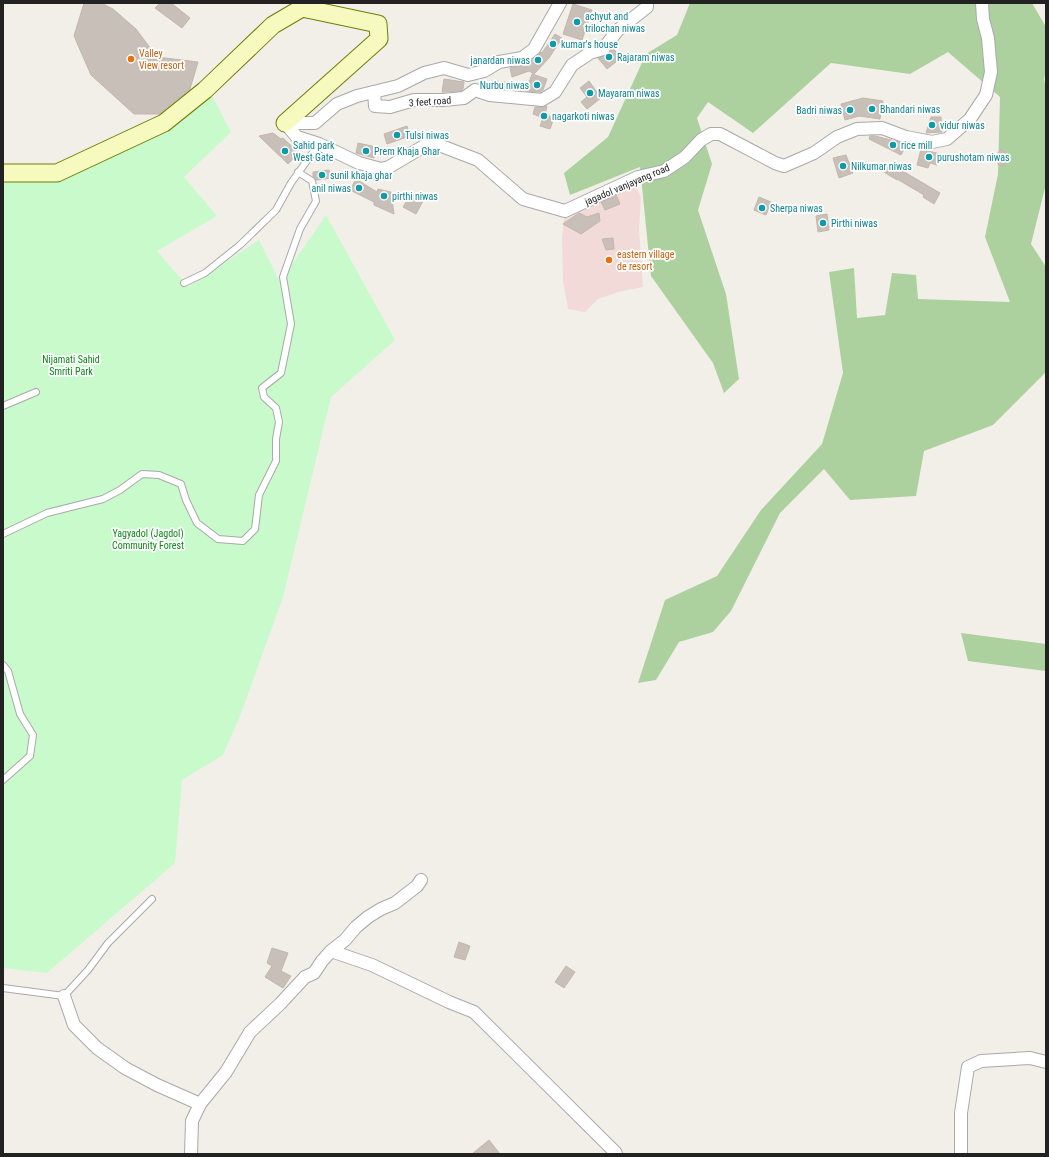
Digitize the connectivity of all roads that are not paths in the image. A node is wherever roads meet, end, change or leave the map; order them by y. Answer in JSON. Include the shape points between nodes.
{"nodes":[{"id":1,"x":560,"y":3,"type":"edge"},
{"id":2,"x":646,"y":3,"type":"edge"},
{"id":3,"x":982,"y":3,"type":"edge"},
{"id":4,"x":374,"y":92,"type":"junction"},
{"id":5,"x":285,"y":123,"type":"junction"},
{"id":6,"x":319,"y":144,"type":"junction"},
{"id":7,"x":298,"y":172,"type":"junction"},
{"id":8,"x":3,"y":173,"type":"edge"},
{"id":9,"x":184,"y":283,"type":"dead end"},
{"id":10,"x":36,"y":392,"type":"dead end"},
{"id":11,"x":3,"y":406,"type":"edge"},
{"id":12,"x":3,"y":534,"type":"edge"},
{"id":13,"x":3,"y":665,"type":"edge"},
{"id":14,"x":3,"y":780,"type":"edge"},
{"id":15,"x":421,"y":880,"type":"dead end"},
{"id":16,"x":152,"y":899,"type":"dead end"},
{"id":17,"x":331,"y":951,"type":"junction"},
{"id":18,"x":3,"y":988,"type":"edge"},
{"id":19,"x":64,"y":996,"type":"junction"},
{"id":20,"x":1046,"y":1062,"type":"edge"},
{"id":21,"x":200,"y":1104,"type":"junction"},
{"id":22,"x":191,"y":1154,"type":"edge"},
{"id":23,"x":616,"y":1154,"type":"edge"},
{"id":24,"x":961,"y":1154,"type":"edge"}],
"edges":[{"from":1,"to":4,"type":"street","via":[[534,48],[522,58],[499,62],[484,71],[468,75],[444,68],[424,73],[398,86]]},
{"from":2,"to":4,"type":"street","name":"3 feet road","via":[[647,7],[618,30],[602,48],[572,65],[556,92],[542,100],[490,95],[475,90],[464,98],[414,100],[390,107],[375,106]]},
{"from":3,"to":6,"type":"street","name":"jagadol vanjayang road","via":[[991,72],[986,95],[970,119],[947,139],[932,142],[906,137],[882,128],[856,129],[814,153],[784,166],[720,134],[711,134],[664,171],[638,177],[566,211],[523,199],[478,160],[431,142],[389,167],[381,169],[359,163]]},
{"from":4,"to":5,"type":"street","via":[[337,104],[315,123]]},
{"from":5,"to":6,"type":"street","name":"jagadol vanjayang road","via":[[297,137]]},
{"from":5,"to":8,"type":"street","via":[[379,40],[378,24],[302,8],[273,25],[205,90],[164,123],[57,173]]},
{"from":6,"to":7,"type":"lane"},
{"from":7,"to":9,"type":"lane","via":[[276,210],[240,245],[205,272]]},
{"from":7,"to":12,"type":"lane","via":[[312,181],[316,201],[300,229],[283,277],[291,324],[281,373],[262,388],[264,397],[276,408],[279,422],[276,461],[259,495],[255,529],[243,541],[218,538],[198,523],[181,484],[159,475],[142,474],[103,499],[47,513]]},
{"from":10,"to":11,"type":"lane"},
{"from":13,"to":14,"type":"lane","via":[[8,671],[20,714],[33,735],[30,756]]},
{"from":15,"to":17,"type":"street","via":[[395,903],[368,917]]},
{"from":16,"to":19,"type":"lane","via":[[108,943]]},
{"from":17,"to":21,"type":"street","via":[[314,973],[305,977],[250,1032],[226,1072]]},
{"from":17,"to":23,"type":"street","via":[[372,965],[474,1012]]},
{"from":18,"to":19,"type":"lane"},
{"from":19,"to":21,"type":"street","via":[[74,1025],[97,1048],[125,1068]]},
{"from":20,"to":24,"type":"street","via":[[1030,1058],[981,1061],[968,1067],[961,1113]]},
{"from":21,"to":22,"type":"street","via":[[192,1121]]}]}
